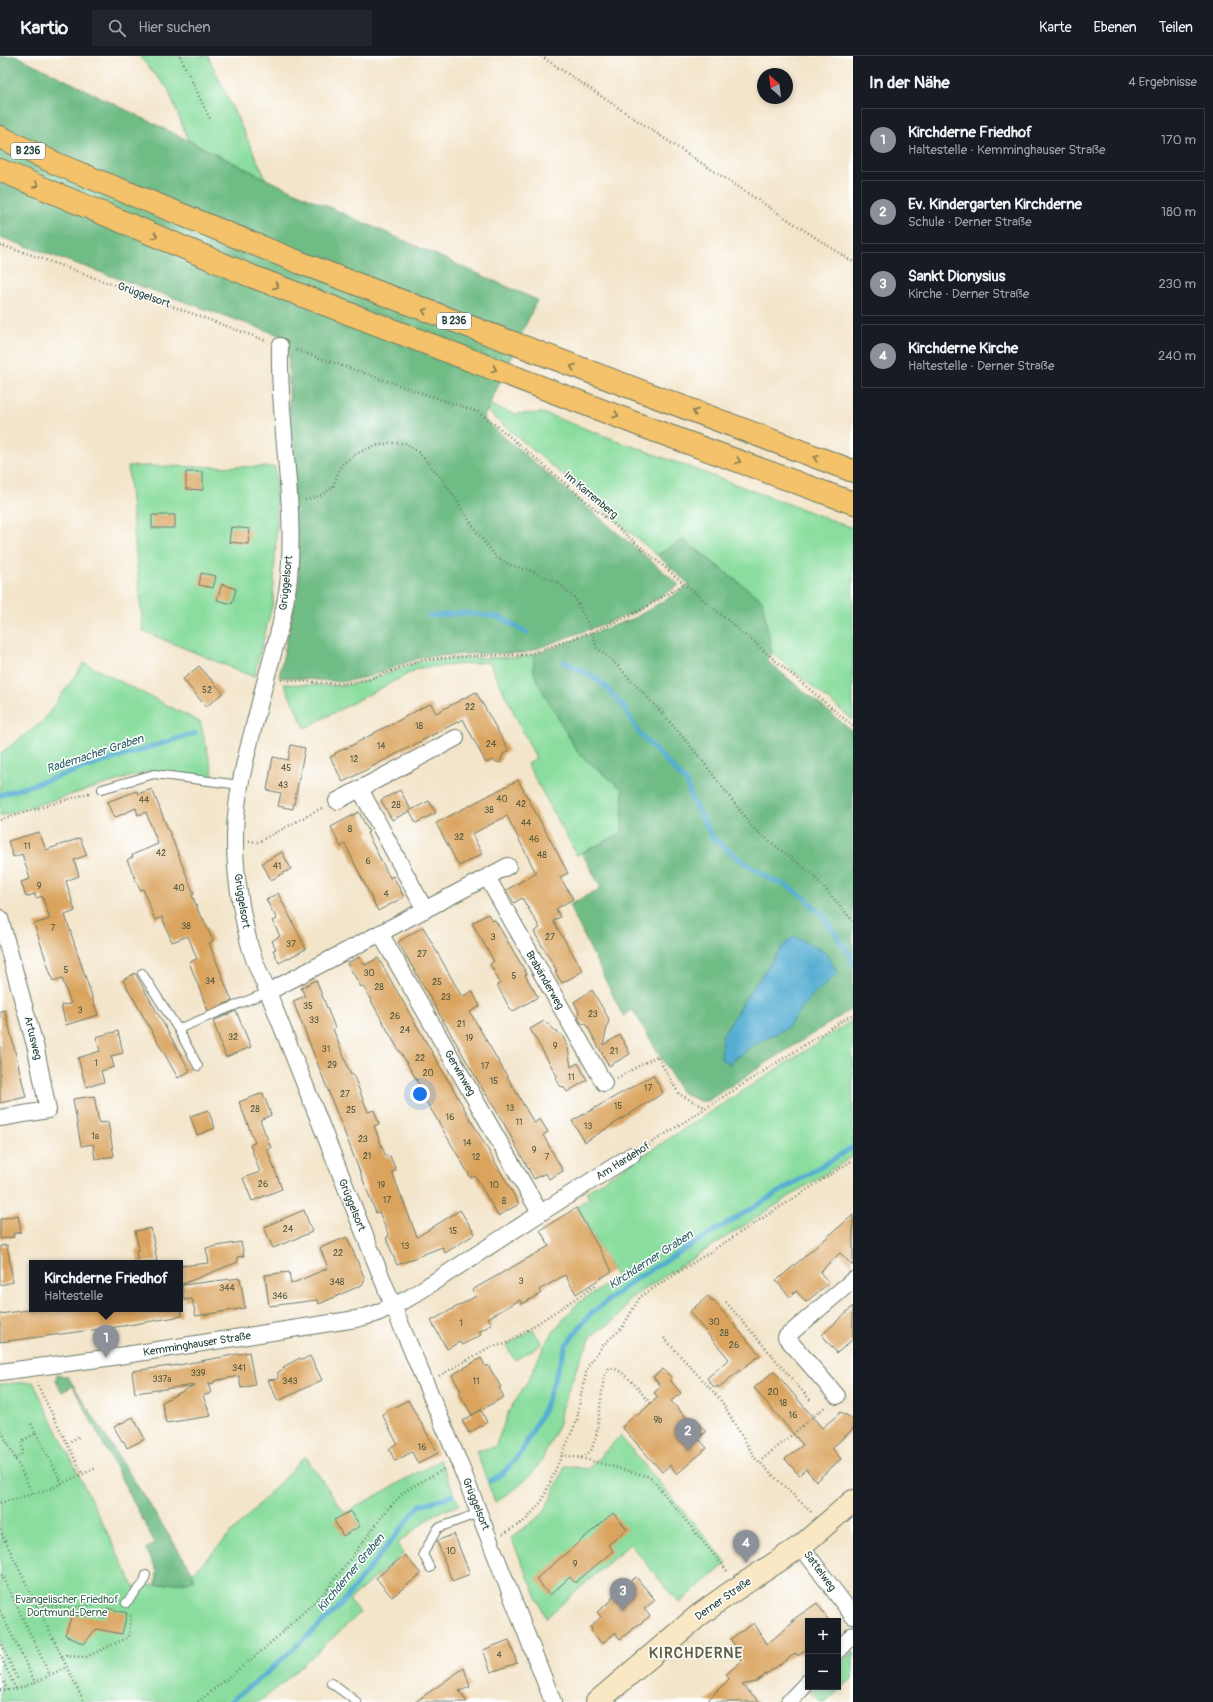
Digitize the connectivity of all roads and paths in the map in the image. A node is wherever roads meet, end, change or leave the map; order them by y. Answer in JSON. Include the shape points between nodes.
{"nodes":[{"id":1,"x":180,"y":56,"type":"edge"},
{"id":2,"x":541,"y":56,"type":"edge"},
{"id":3,"x":210,"y":119,"type":"dead end"},
{"id":4,"x":0,"y":137,"type":"edge"},
{"id":5,"x":0,"y":170,"type":"edge"},
{"id":6,"x":0,"y":245,"type":"edge"},
{"id":7,"x":853,"y":262,"type":"edge"},
{"id":8,"x":280,"y":346,"type":"junction"},
{"id":9,"x":853,"y":471,"type":"edge"},
{"id":10,"x":289,"y":503,"type":"junction"},
{"id":11,"x":853,"y":503,"type":"edge"},
{"id":12,"x":684,"y":584,"type":"junction"},
{"id":13,"x":592,"y":632,"type":"junction"},
{"id":14,"x":266,"y":679,"type":"junction"},
{"id":15,"x":853,"y":726,"type":"edge"},
{"id":16,"x":456,"y":738,"type":"dead end"},
{"id":17,"x":240,"y":785,"type":"junction"},
{"id":18,"x":102,"y":789,"type":"joint"},
{"id":19,"x":360,"y":789,"type":"junction"},
{"id":20,"x":337,"y":800,"type":"joint"},
{"id":21,"x":0,"y":820,"type":"edge"},
{"id":22,"x":235,"y":840,"type":"junction"},
{"id":23,"x":508,"y":866,"type":"dead end"},
{"id":24,"x":487,"y":877,"type":"junction"},
{"id":25,"x":425,"y":910,"type":"junction"},
{"id":26,"x":0,"y":918,"type":"edge"},
{"id":27,"x":853,"y":921,"type":"edge"},
{"id":28,"x":380,"y":934,"type":"junction"},
{"id":29,"x":142,"y":973,"type":"dead end"},
{"id":30,"x":268,"y":992,"type":"junction"},
{"id":31,"x":853,"y":1014,"type":"edge"},
{"id":32,"x":178,"y":1029,"type":"junction"},
{"id":33,"x":198,"y":1066,"type":"dead end"},
{"id":34,"x":604,"y":1083,"type":"joint"},
{"id":35,"x":706,"y":1108,"type":"junction"},
{"id":36,"x":0,"y":1118,"type":"edge"},
{"id":37,"x":632,"y":1155,"type":"joint"},
{"id":38,"x":853,"y":1160,"type":"edge"},
{"id":39,"x":540,"y":1213,"type":"junction"},
{"id":40,"x":853,"y":1280,"type":"edge"},
{"id":41,"x":596,"y":1285,"type":"dead end"},
{"id":42,"x":726,"y":1302,"type":"dead end"},
{"id":43,"x":393,"y":1306,"type":"junction"},
{"id":44,"x":664,"y":1338,"type":"dead end"},
{"id":45,"x":29,"y":1368,"type":"junction"},
{"id":46,"x":0,"y":1372,"type":"edge"},
{"id":47,"x":426,"y":1383,"type":"junction"},
{"id":48,"x":837,"y":1396,"type":"joint"},
{"id":49,"x":811,"y":1401,"type":"dead end"},
{"id":50,"x":650,"y":1404,"type":"dead end"},
{"id":51,"x":31,"y":1423,"type":"dead end"},
{"id":52,"x":0,"y":1428,"type":"edge"},
{"id":53,"x":36,"y":1434,"type":"junction"},
{"id":54,"x":80,"y":1436,"type":"dead end"},
{"id":55,"x":67,"y":1443,"type":"junction"},
{"id":56,"x":562,"y":1455,"type":"junction"},
{"id":57,"x":581,"y":1458,"type":"junction"},
{"id":58,"x":15,"y":1459,"type":"junction"},
{"id":59,"x":759,"y":1462,"type":"junction"},
{"id":60,"x":96,"y":1468,"type":"dead end"},
{"id":61,"x":83,"y":1475,"type":"junction"},
{"id":62,"x":429,"y":1476,"type":"dead end"},
{"id":63,"x":62,"y":1483,"type":"junction"},
{"id":64,"x":32,"y":1494,"type":"junction"},
{"id":65,"x":853,"y":1501,"type":"edge"},
{"id":66,"x":0,"y":1504,"type":"edge"},
{"id":67,"x":479,"y":1512,"type":"junction"},
{"id":68,"x":825,"y":1526,"type":"junction"},
{"id":69,"x":0,"y":1530,"type":"edge"},
{"id":70,"x":491,"y":1541,"type":"junction"},
{"id":71,"x":802,"y":1546,"type":"junction"},
{"id":72,"x":430,"y":1568,"type":"dead end"},
{"id":73,"x":0,"y":1572,"type":"edge"},
{"id":74,"x":146,"y":1575,"type":"dead end"},
{"id":75,"x":730,"y":1575,"type":"dead end"},
{"id":76,"x":126,"y":1603,"type":"junction"},
{"id":77,"x":36,"y":1604,"type":"junction"},
{"id":78,"x":0,"y":1611,"type":"edge"},
{"id":79,"x":853,"y":1616,"type":"edge"},
{"id":80,"x":853,"y":1635,"type":"edge"},
{"id":81,"x":0,"y":1641,"type":"edge"},
{"id":82,"x":841,"y":1648,"type":"edge"},
{"id":83,"x":0,"y":1655,"type":"edge"},
{"id":84,"x":62,"y":1656,"type":"junction"},
{"id":85,"x":1,"y":1660,"type":"edge"},
{"id":86,"x":67,"y":1668,"type":"junction"},
{"id":87,"x":0,"y":1675,"type":"edge"},
{"id":88,"x":50,"y":1675,"type":"junction"},
{"id":89,"x":18,"y":1680,"type":"dead end"},
{"id":90,"x":35,"y":1682,"type":"junction"},
{"id":91,"x":331,"y":1683,"type":"dead end"},
{"id":92,"x":805,"y":1685,"type":"edge"},
{"id":93,"x":16,"y":1689,"type":"junction"},
{"id":94,"x":0,"y":1690,"type":"edge"},
{"id":95,"x":8,"y":1691,"type":"junction"},
{"id":96,"x":84,"y":1702,"type":"edge"},
{"id":97,"x":198,"y":1702,"type":"edge"},
{"id":98,"x":357,"y":1702,"type":"edge"},
{"id":99,"x":553,"y":1702,"type":"edge"},
{"id":100,"x":597,"y":1702,"type":"edge"},
{"id":101,"x":789,"y":1702,"type":"edge"}],
"edges":[{"from":1,"to":3,"type":"path"},
{"from":2,"to":7,"type":"path"},
{"from":9,"to":4,"type":"highway","number":"B 236","one_way":true,"via":[[301,263],[57,164]]},
{"from":5,"to":11,"type":"highway","number":"B 236","one_way":true,"via":[[258,279]]},
{"from":6,"to":8,"type":"path","name":"Grüggelsort"},
{"from":8,"to":10,"type":"street","name":"Grüggelsort"},
{"from":8,"to":12,"type":"path","name":"Im Karrenberg","via":[[317,356],[478,412]]},
{"from":10,"to":13,"type":"path","via":[[322,495],[333,487],[341,465],[356,454],[372,446],[406,443],[419,453],[442,480],[497,558],[557,582],[575,598]]},
{"from":10,"to":14,"type":"street","name":"Grüggelsort","via":[[289,575],[286,602]]},
{"from":12,"to":13,"type":"path","via":[[636,613]]},
{"from":12,"to":15,"type":"path","name":"Im Karrenberg"},
{"from":13,"to":14,"type":"path","via":[[526,655],[422,660],[369,679],[342,684]]},
{"from":13,"to":27,"type":"path","via":[[597,648],[612,660],[663,714],[698,755],[754,829],[813,875]]},
{"from":14,"to":17,"type":"street","name":"Grüggelsort"},
{"from":16,"to":19,"type":"street"},
{"from":17,"to":18,"type":"lane","via":[[154,774]]},
{"from":17,"to":22,"type":"street","name":"Grüggelsort"},
{"from":18,"to":21,"type":"path"},
{"from":19,"to":20,"type":"street"},
{"from":19,"to":25,"type":"street"},
{"from":20,"to":22,"type":"path","via":[[258,842]]},
{"from":22,"to":30,"type":"street","name":"Grüggelsort","via":[[241,907],[250,945]]},
{"from":23,"to":24,"type":"street"},
{"from":24,"to":25,"type":"street"},
{"from":24,"to":34,"type":"street","name":"Brabänderweg"},
{"from":25,"to":28,"type":"street"},
{"from":26,"to":36,"type":"street","name":"Artusweg","via":[[36,1049],[48,1110]]},
{"from":28,"to":30,"type":"street"},
{"from":28,"to":39,"type":"street","name":"Gerwinweg"},
{"from":29,"to":32,"type":"lane"},
{"from":30,"to":32,"type":"lane"},
{"from":30,"to":43,"type":"street","name":"Grüggelsort"},
{"from":31,"to":35,"type":"path","name":"Am Hardehof"},
{"from":32,"to":33,"type":"lane"},
{"from":34,"to":35,"type":"path","via":[[657,1056],[679,1094]]},
{"from":35,"to":37,"type":"path","name":"Am Hardehof"},
{"from":37,"to":39,"type":"street","name":"Am Hardehof"},
{"from":38,"to":56,"type":"path","via":[[640,1297],[622,1328],[603,1346],[588,1366],[577,1420]]},
{"from":39,"to":43,"type":"street","name":"Am Hardehof"},
{"from":40,"to":48,"type":"street","via":[[786,1337]]},
{"from":41,"to":47,"type":"path","via":[[519,1337],[506,1344],[490,1347]]},
{"from":42,"to":49,"type":"path"},
{"from":43,"to":45,"type":"street","name":"Kemminghauser Straße","via":[[356,1319]]},
{"from":43,"to":47,"type":"street","name":"Grüggelsort"},
{"from":44,"to":59,"type":"path","via":[[720,1399]]},
{"from":45,"to":46,"type":"street","name":"Kemminghauser Straße"},
{"from":45,"to":55,"type":"path"},
{"from":47,"to":67,"type":"street","name":"Grüggelsort"},
{"from":48,"to":59,"type":"path"},
{"from":50,"to":57,"type":"path","via":[[626,1376],[614,1368],[608,1368],[604,1377],[592,1451]]},
{"from":51,"to":53,"type":"path"},
{"from":52,"to":58,"type":"path"},
{"from":53,"to":58,"type":"path","via":[[22,1441],[23,1449],[20,1456]]},
{"from":53,"to":63,"type":"path"},
{"from":54,"to":55,"type":"path"},
{"from":55,"to":61,"type":"path"},
{"from":56,"to":57,"type":"path"},
{"from":56,"to":70,"type":"path","via":[[542,1501],[526,1520]]},
{"from":57,"to":75,"type":"path","via":[[650,1477]]},
{"from":58,"to":64,"type":"path"},
{"from":59,"to":68,"type":"path"},
{"from":60,"to":61,"type":"path"},
{"from":61,"to":63,"type":"path"},
{"from":62,"to":97,"type":"path","via":[[405,1491],[325,1592],[265,1648]]},
{"from":63,"to":64,"type":"path"},
{"from":64,"to":66,"type":"path"},
{"from":65,"to":68,"type":"main road","name":"Derner Straße"},
{"from":67,"to":70,"type":"street","name":"Grüggelsort"},
{"from":67,"to":72,"type":"lane","via":[[438,1528],[423,1554]]},
{"from":68,"to":71,"type":"main road","name":"Derner Straße"},
{"from":69,"to":77,"type":"path"},
{"from":70,"to":99,"type":"street","name":"Grüggelsort"},
{"from":71,"to":79,"type":"street","name":"Sattelweg"},
{"from":71,"to":100,"type":"main road","name":"Derner Straße","via":[[698,1616]]},
{"from":73,"to":88,"type":"path"},
{"from":74,"to":76,"type":"lane","via":[[143,1584]]},
{"from":76,"to":77,"type":"path","via":[[101,1602],[83,1607]]},
{"from":76,"to":84,"type":"path","via":[[131,1609],[128,1637],[86,1657]]},
{"from":77,"to":84,"type":"path"},
{"from":78,"to":90,"type":"path"},
{"from":80,"to":82,"type":"street"},
{"from":81,"to":89,"type":"path"},
{"from":83,"to":85,"type":"path"},
{"from":84,"to":86,"type":"path"},
{"from":85,"to":93,"type":"path"},
{"from":86,"to":88,"type":"path"},
{"from":86,"to":96,"type":"path"},
{"from":87,"to":95,"type":"path"},
{"from":88,"to":90,"type":"path"},
{"from":90,"to":93,"type":"path"},
{"from":91,"to":98,"type":"lane"},
{"from":92,"to":101,"type":"street"},
{"from":93,"to":95,"type":"path"},
{"from":94,"to":95,"type":"path"}]}
